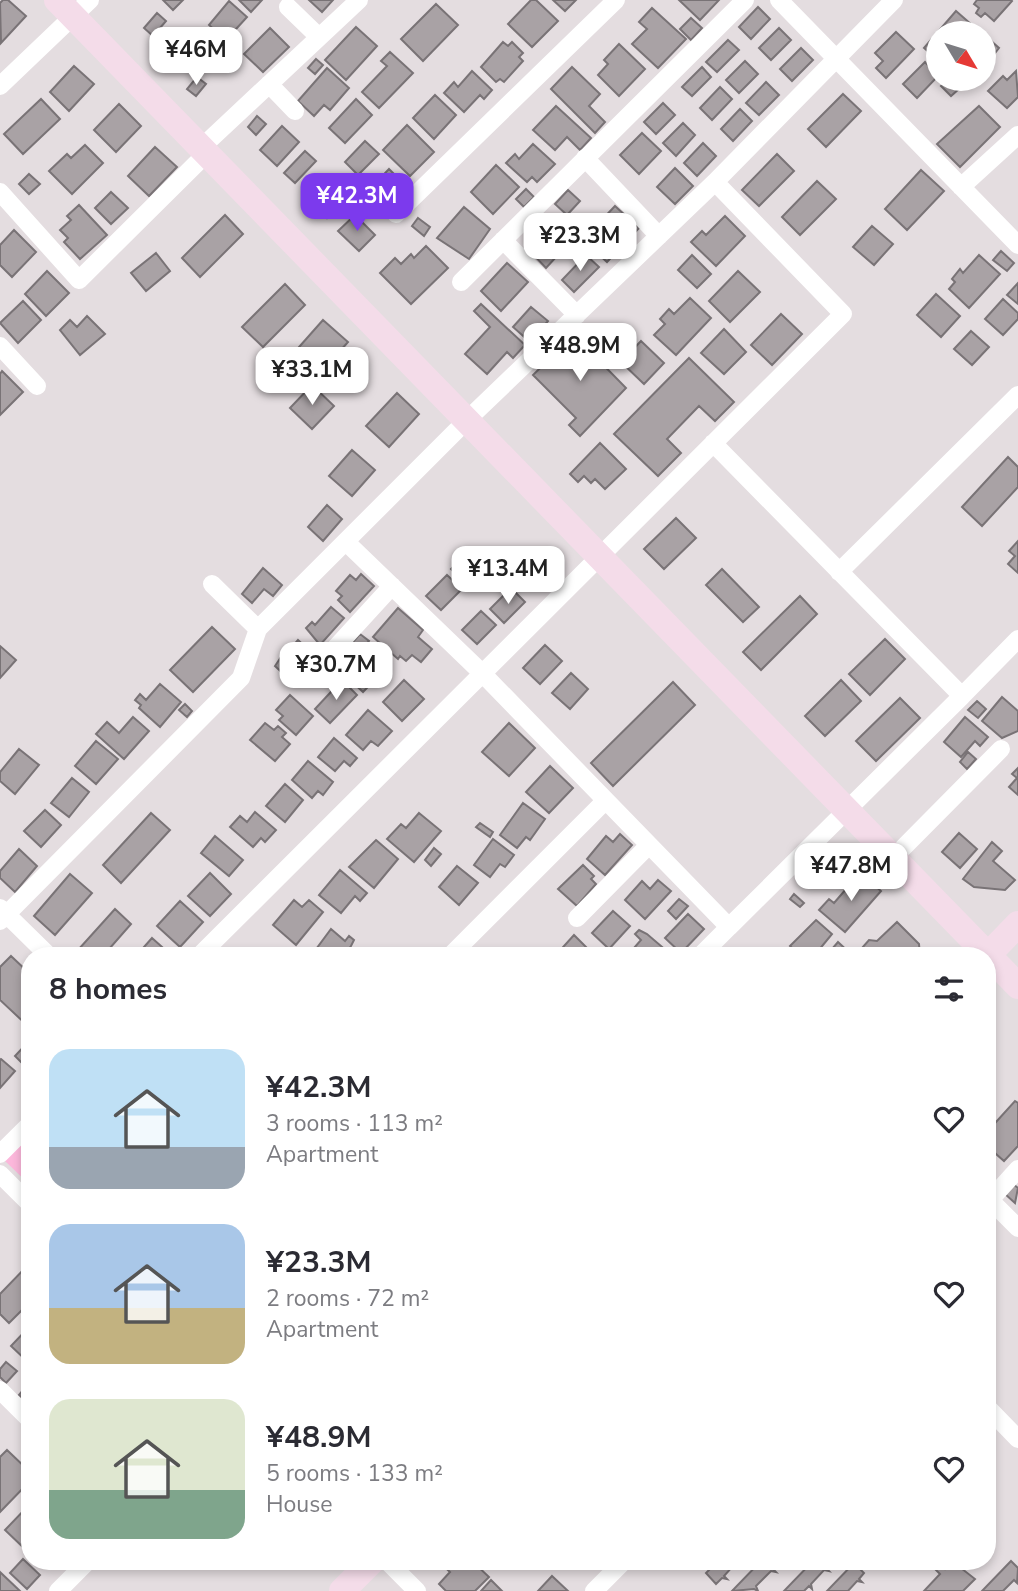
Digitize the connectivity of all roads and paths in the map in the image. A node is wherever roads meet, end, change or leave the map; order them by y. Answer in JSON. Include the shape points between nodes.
{"nodes":[{"id":1,"x":359,"y":0,"type":"edge"},
{"id":2,"x":617,"y":0,"type":"edge"},
{"id":3,"x":745,"y":0,"type":"edge"},
{"id":4,"x":779,"y":0,"type":"edge"},
{"id":5,"x":894,"y":0,"type":"edge"},
{"id":6,"x":73,"y":6,"type":"edge"},
{"id":7,"x":288,"y":7,"type":"dead end"},
{"id":8,"x":319,"y":37,"type":"junction"},
{"id":9,"x":837,"y":60,"type":"junction"},
{"id":10,"x":269,"y":84,"type":"junction"},
{"id":11,"x":0,"y":86,"type":"edge"},
{"id":12,"x":295,"y":111,"type":"dead end"},
{"id":13,"x":1018,"y":135,"type":"edge"},
{"id":14,"x":205,"y":150,"type":"junction"},
{"id":15,"x":585,"y":158,"type":"junction"},
{"id":16,"x":715,"y":182,"type":"junction"},
{"id":17,"x":961,"y":187,"type":"junction"},
{"id":18,"x":0,"y":192,"type":"edge"},
{"id":19,"x":396,"y":214,"type":"dead end"},
{"id":20,"x":660,"y":236,"type":"junction"},
{"id":21,"x":503,"y":240,"type":"junction"},
{"id":22,"x":1018,"y":245,"type":"edge"},
{"id":23,"x":461,"y":282,"type":"dead end"},
{"id":24,"x":577,"y":315,"type":"junction"},
{"id":25,"x":0,"y":346,"type":"edge"},
{"id":26,"x":37,"y":386,"type":"dead end"},
{"id":27,"x":1018,"y":396,"type":"edge"},
{"id":28,"x":468,"y":419,"type":"junction"},
{"id":29,"x":713,"y":443,"type":"junction"},
{"id":30,"x":346,"y":542,"type":"junction"},
{"id":31,"x":601,"y":555,"type":"junction"},
{"id":32,"x":839,"y":572,"type":"junction"},
{"id":33,"x":212,"y":584,"type":"dead end"},
{"id":34,"x":392,"y":586,"type":"junction"},
{"id":35,"x":258,"y":629,"type":"junction"},
{"id":36,"x":1018,"y":639,"type":"edge"},
{"id":37,"x":327,"y":657,"type":"dead end"},
{"id":38,"x":482,"y":673,"type":"junction"},
{"id":39,"x":962,"y":696,"type":"junction"},
{"id":40,"x":1001,"y":750,"type":"dead end"},
{"id":41,"x":605,"y":802,"type":"junction"},
{"id":42,"x":848,"y":810,"type":"junction"},
{"id":43,"x":648,"y":846,"type":"junction"},
{"id":44,"x":894,"y":857,"type":"junction"},
{"id":45,"x":2,"y":914,"type":"edge"},
{"id":46,"x":577,"y":918,"type":"dead end"},
{"id":47,"x":1018,"y":924,"type":"edge"},
{"id":48,"x":729,"y":927,"type":"junction"},
{"id":49,"x":39,"y":947,"type":"edge"},
{"id":50,"x":208,"y":947,"type":"edge"},
{"id":51,"x":459,"y":947,"type":"edge"},
{"id":52,"x":709,"y":947,"type":"edge"},
{"id":53,"x":979,"y":947,"type":"edge"},
{"id":54,"x":995,"y":947,"type":"edge"},
{"id":55,"x":996,"y":964,"type":"edge"},
{"id":56,"x":1018,"y":986,"type":"edge"},
{"id":57,"x":21,"y":1133,"type":"edge"},
{"id":58,"x":0,"y":1154,"type":"edge"},
{"id":59,"x":1018,"y":1169,"type":"edge"},
{"id":60,"x":0,"y":1174,"type":"edge"},
{"id":61,"x":996,"y":1193,"type":"edge"},
{"id":62,"x":21,"y":1195,"type":"edge"},
{"id":63,"x":996,"y":1208,"type":"edge"},
{"id":64,"x":1018,"y":1228,"type":"edge"},
{"id":65,"x":2,"y":1397,"type":"edge"},
{"id":66,"x":21,"y":1413,"type":"edge"},
{"id":67,"x":996,"y":1416,"type":"edge"},
{"id":68,"x":1018,"y":1439,"type":"edge"},
{"id":69,"x":79,"y":1570,"type":"edge"},
{"id":70,"x":363,"y":1570,"type":"edge"},
{"id":71,"x":396,"y":1570,"type":"edge"},
{"id":72,"x":615,"y":1570,"type":"edge"},
{"id":73,"x":58,"y":1591,"type":"edge"},
{"id":74,"x":342,"y":1591,"type":"edge"},
{"id":75,"x":417,"y":1591,"type":"edge"},
{"id":76,"x":594,"y":1591,"type":"edge"}],
"edges":[{"from":1,"to":8,"type":"street"},
{"from":2,"to":19,"type":"street"},
{"from":3,"to":15,"type":"street"},
{"from":4,"to":9,"type":"street"},
{"from":5,"to":9,"type":"street"},
{"from":6,"to":11,"type":"street"},
{"from":6,"to":14,"type":"street"},
{"from":7,"to":8,"type":"street"},
{"from":8,"to":10,"type":"street"},
{"from":9,"to":16,"type":"street"},
{"from":9,"to":17,"type":"street"},
{"from":10,"to":12,"type":"street"},
{"from":10,"to":14,"type":"street"},
{"from":13,"to":17,"type":"street"},
{"from":14,"to":18,"type":"street","via":[[79,280]]},
{"from":14,"to":28,"type":"street"},
{"from":15,"to":20,"type":"street"},
{"from":15,"to":21,"type":"street"},
{"from":16,"to":20,"type":"street"},
{"from":16,"to":29,"type":"street","via":[[843,314]]},
{"from":17,"to":22,"type":"street"},
{"from":20,"to":24,"type":"street"},
{"from":21,"to":23,"type":"street"},
{"from":21,"to":24,"type":"street"},
{"from":24,"to":28,"type":"street"},
{"from":25,"to":26,"type":"street"},
{"from":27,"to":32,"type":"street"},
{"from":28,"to":30,"type":"street"},
{"from":28,"to":31,"type":"street"},
{"from":29,"to":31,"type":"street"},
{"from":29,"to":32,"type":"street"},
{"from":30,"to":34,"type":"street"},
{"from":30,"to":35,"type":"street"},
{"from":31,"to":38,"type":"street"},
{"from":31,"to":42,"type":"street"},
{"from":32,"to":39,"type":"street"},
{"from":33,"to":35,"type":"street"},
{"from":34,"to":37,"type":"street"},
{"from":34,"to":38,"type":"street"},
{"from":35,"to":45,"type":"street","via":[[241,678]]},
{"from":36,"to":39,"type":"street"},
{"from":38,"to":41,"type":"street"},
{"from":38,"to":50,"type":"street"},
{"from":39,"to":42,"type":"street"},
{"from":40,"to":44,"type":"street"},
{"from":41,"to":43,"type":"street"},
{"from":41,"to":51,"type":"street"},
{"from":42,"to":44,"type":"street"},
{"from":42,"to":48,"type":"street"},
{"from":43,"to":46,"type":"street"},
{"from":43,"to":48,"type":"street"},
{"from":44,"to":53,"type":"street"},
{"from":45,"to":49,"type":"street"},
{"from":47,"to":54,"type":"street"},
{"from":48,"to":52,"type":"street"},
{"from":55,"to":56,"type":"street"},
{"from":57,"to":58,"type":"street"},
{"from":59,"to":61,"type":"street"},
{"from":60,"to":62,"type":"street"},
{"from":63,"to":64,"type":"street"},
{"from":65,"to":66,"type":"street"},
{"from":67,"to":68,"type":"street"},
{"from":69,"to":73,"type":"street"},
{"from":70,"to":74,"type":"street"},
{"from":71,"to":75,"type":"street"},
{"from":72,"to":76,"type":"street"}]}
